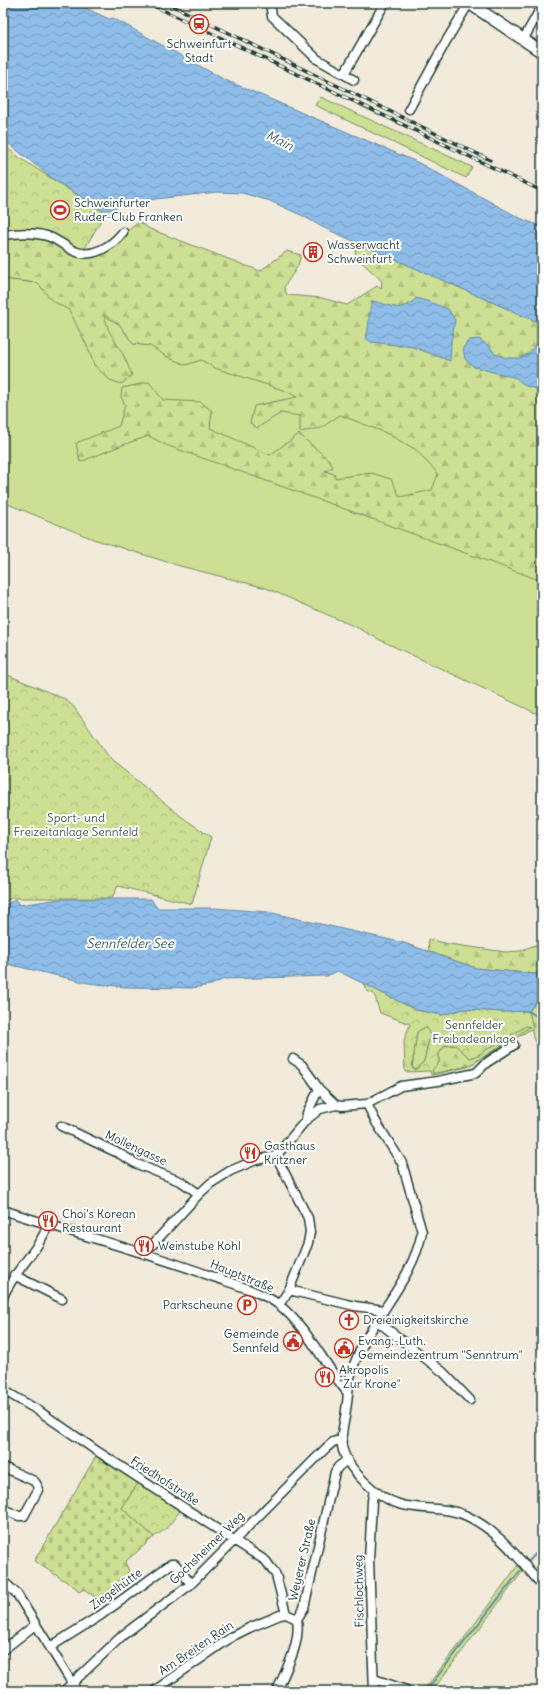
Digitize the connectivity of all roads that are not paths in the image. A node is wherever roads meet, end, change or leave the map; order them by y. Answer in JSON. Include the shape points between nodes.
{"nodes":[{"id":1,"x":270,"y":3,"type":"edge"},
{"id":2,"x":385,"y":3,"type":"edge"},
{"id":3,"x":469,"y":3,"type":"edge"},
{"id":4,"x":542,"y":6,"type":"edge"},
{"id":5,"x":523,"y":40,"type":"junction"},
{"id":6,"x":542,"y":52,"type":"edge"},
{"id":7,"x":344,"y":74,"type":"junction"},
{"id":8,"x":354,"y":80,"type":"dead end"},
{"id":9,"x":409,"y":109,"type":"dead end"},
{"id":10,"x":123,"y":232,"type":"dead end"},
{"id":11,"x":3,"y":235,"type":"edge"},
{"id":12,"x":514,"y":1045,"type":"dead end"},
{"id":13,"x":293,"y":1059,"type":"dead end"},
{"id":14,"x":319,"y":1089,"type":"junction"},
{"id":15,"x":367,"y":1104,"type":"junction"},
{"id":16,"x":336,"y":1105,"type":"junction"},
{"id":17,"x":306,"y":1120,"type":"junction"},
{"id":18,"x":61,"y":1126,"type":"dead end"},
{"id":19,"x":276,"y":1156,"type":"junction"},
{"id":20,"x":199,"y":1194,"type":"junction"},
{"id":21,"x":3,"y":1210,"type":"edge"},
{"id":22,"x":48,"y":1225,"type":"junction"},
{"id":23,"x":144,"y":1254,"type":"junction"},
{"id":24,"x":14,"y":1275,"type":"junction"},
{"id":25,"x":289,"y":1290,"type":"junction"},
{"id":26,"x":4,"y":1294,"type":"edge"},
{"id":27,"x":62,"y":1299,"type":"dead end"},
{"id":28,"x":279,"y":1305,"type":"junction"},
{"id":29,"x":384,"y":1310,"type":"junction"},
{"id":30,"x":377,"y":1321,"type":"junction"},
{"id":31,"x":3,"y":1390,"type":"edge"},
{"id":32,"x":348,"y":1392,"type":"junction"},
{"id":33,"x":470,"y":1400,"type":"dead end"},
{"id":34,"x":342,"y":1439,"type":"junction"},
{"id":35,"x":347,"y":1460,"type":"junction"},
{"id":36,"x":3,"y":1467,"type":"edge"},
{"id":37,"x":374,"y":1490,"type":"junction"},
{"id":38,"x":3,"y":1509,"type":"edge"},
{"id":39,"x":234,"y":1540,"type":"junction"},
{"id":40,"x":3,"y":1581,"type":"edge"},
{"id":41,"x":191,"y":1584,"type":"junction"},
{"id":42,"x":542,"y":1585,"type":"edge"},
{"id":43,"x":286,"y":1614,"type":"junction"},
{"id":44,"x":297,"y":1619,"type":"junction"},
{"id":45,"x":35,"y":1625,"type":"junction"},
{"id":46,"x":50,"y":1648,"type":"junction"},
{"id":47,"x":3,"y":1650,"type":"edge"},
{"id":48,"x":374,"y":1679,"type":"junction"},
{"id":49,"x":72,"y":1683,"type":"junction"},
{"id":50,"x":64,"y":1691,"type":"edge"},
{"id":51,"x":77,"y":1691,"type":"edge"},
{"id":52,"x":154,"y":1691,"type":"edge"},
{"id":53,"x":277,"y":1691,"type":"edge"},
{"id":54,"x":374,"y":1691,"type":"edge"},
{"id":55,"x":409,"y":1691,"type":"edge"}],
"edges":[{"from":1,"to":7,"type":"street","via":[[272,16],[280,24],[317,59]]},
{"from":2,"to":7,"type":"street"},
{"from":3,"to":5,"type":"main road"},
{"from":3,"to":9,"type":"street"},
{"from":4,"to":5,"type":"street"},
{"from":5,"to":6,"type":"main road"},
{"from":7,"to":8,"type":"street"},
{"from":10,"to":11,"type":"street","via":[[109,245],[95,253],[86,254],[45,235]]},
{"from":12,"to":15,"type":"street","via":[[486,1063],[476,1073],[402,1086]]},
{"from":13,"to":14,"type":"street","via":[[307,1071]]},
{"from":14,"to":16,"type":"street"},
{"from":14,"to":17,"type":"street","via":[[307,1112]]},
{"from":15,"to":16,"type":"street"},
{"from":15,"to":29,"type":"street","via":[[402,1163],[422,1232],[421,1242],[410,1268]]},
{"from":16,"to":17,"type":"street","via":[[320,1109]]},
{"from":17,"to":19,"type":"street"},
{"from":18,"to":20,"type":"street","name":"Mollengasse","via":[[137,1164],[182,1182]]},
{"from":19,"to":20,"type":"street","via":[[256,1160],[230,1171]]},
{"from":19,"to":25,"type":"street","via":[[310,1225],[308,1243]]},
{"from":20,"to":23,"type":"street"},
{"from":21,"to":22,"type":"street","name":"Hauptstraße"},
{"from":22,"to":23,"type":"street","name":"Hauptstraße"},
{"from":22,"to":24,"type":"street","via":[[39,1243]]},
{"from":23,"to":28,"type":"street","name":"Hauptstraße","via":[[229,1282],[271,1299]]},
{"from":24,"to":26,"type":"street"},
{"from":24,"to":27,"type":"street"},
{"from":25,"to":28,"type":"street"},
{"from":25,"to":29,"type":"street","name":"Hauptstraße","via":[[355,1306]]},
{"from":28,"to":32,"type":"street","name":"Hauptstraße","via":[[305,1331]]},
{"from":29,"to":30,"type":"street"},
{"from":30,"to":32,"type":"street","via":[[366,1338],[351,1373]]},
{"from":30,"to":33,"type":"street","via":[[443,1372]]},
{"from":31,"to":39,"type":"street","name":"Friedhofstraße"},
{"from":32,"to":34,"type":"street"},
{"from":34,"to":35,"type":"street"},
{"from":34,"to":39,"type":"street","name":"Gochsheimer Weg","via":[[326,1448]]},
{"from":35,"to":37,"type":"street","via":[[358,1476]]},
{"from":35,"to":44,"type":"street","name":"Weyerer Straße","via":[[335,1472],[304,1608]]},
{"from":36,"to":38,"type":"street","via":[[34,1481],[38,1485],[38,1490],[24,1516]]},
{"from":37,"to":42,"type":"street","via":[[388,1500],[400,1504],[454,1511],[486,1526],[505,1543]]},
{"from":37,"to":48,"type":"street","name":"Fischlochweg","via":[[369,1561]]},
{"from":39,"to":41,"type":"street","name":"Gochsheimer Weg"},
{"from":39,"to":43,"type":"street","name":"Friedhofstraße","via":[[266,1561],[272,1568]]},
{"from":40,"to":45,"type":"street","via":[[17,1594]]},
{"from":41,"to":46,"type":"street","name":"Ziegelhütte","via":[[175,1564],[171,1564]]},
{"from":41,"to":49,"type":"street","name":"Gochsheimer Weg","via":[[123,1635]]},
{"from":43,"to":44,"type":"street"},
{"from":43,"to":52,"type":"street","name":"Am Breiten Rain","via":[[233,1636]]},
{"from":44,"to":53,"type":"street","name":"Weyerer Straße","via":[[295,1646]]},
{"from":45,"to":46,"type":"street"},
{"from":45,"to":47,"type":"street"},
{"from":46,"to":49,"type":"street"},
{"from":48,"to":54,"type":"street","name":"Fischlochweg"},
{"from":48,"to":55,"type":"street"},
{"from":49,"to":50,"type":"street","name":"Gochsheimer Weg"},
{"from":49,"to":51,"type":"street"}]}
